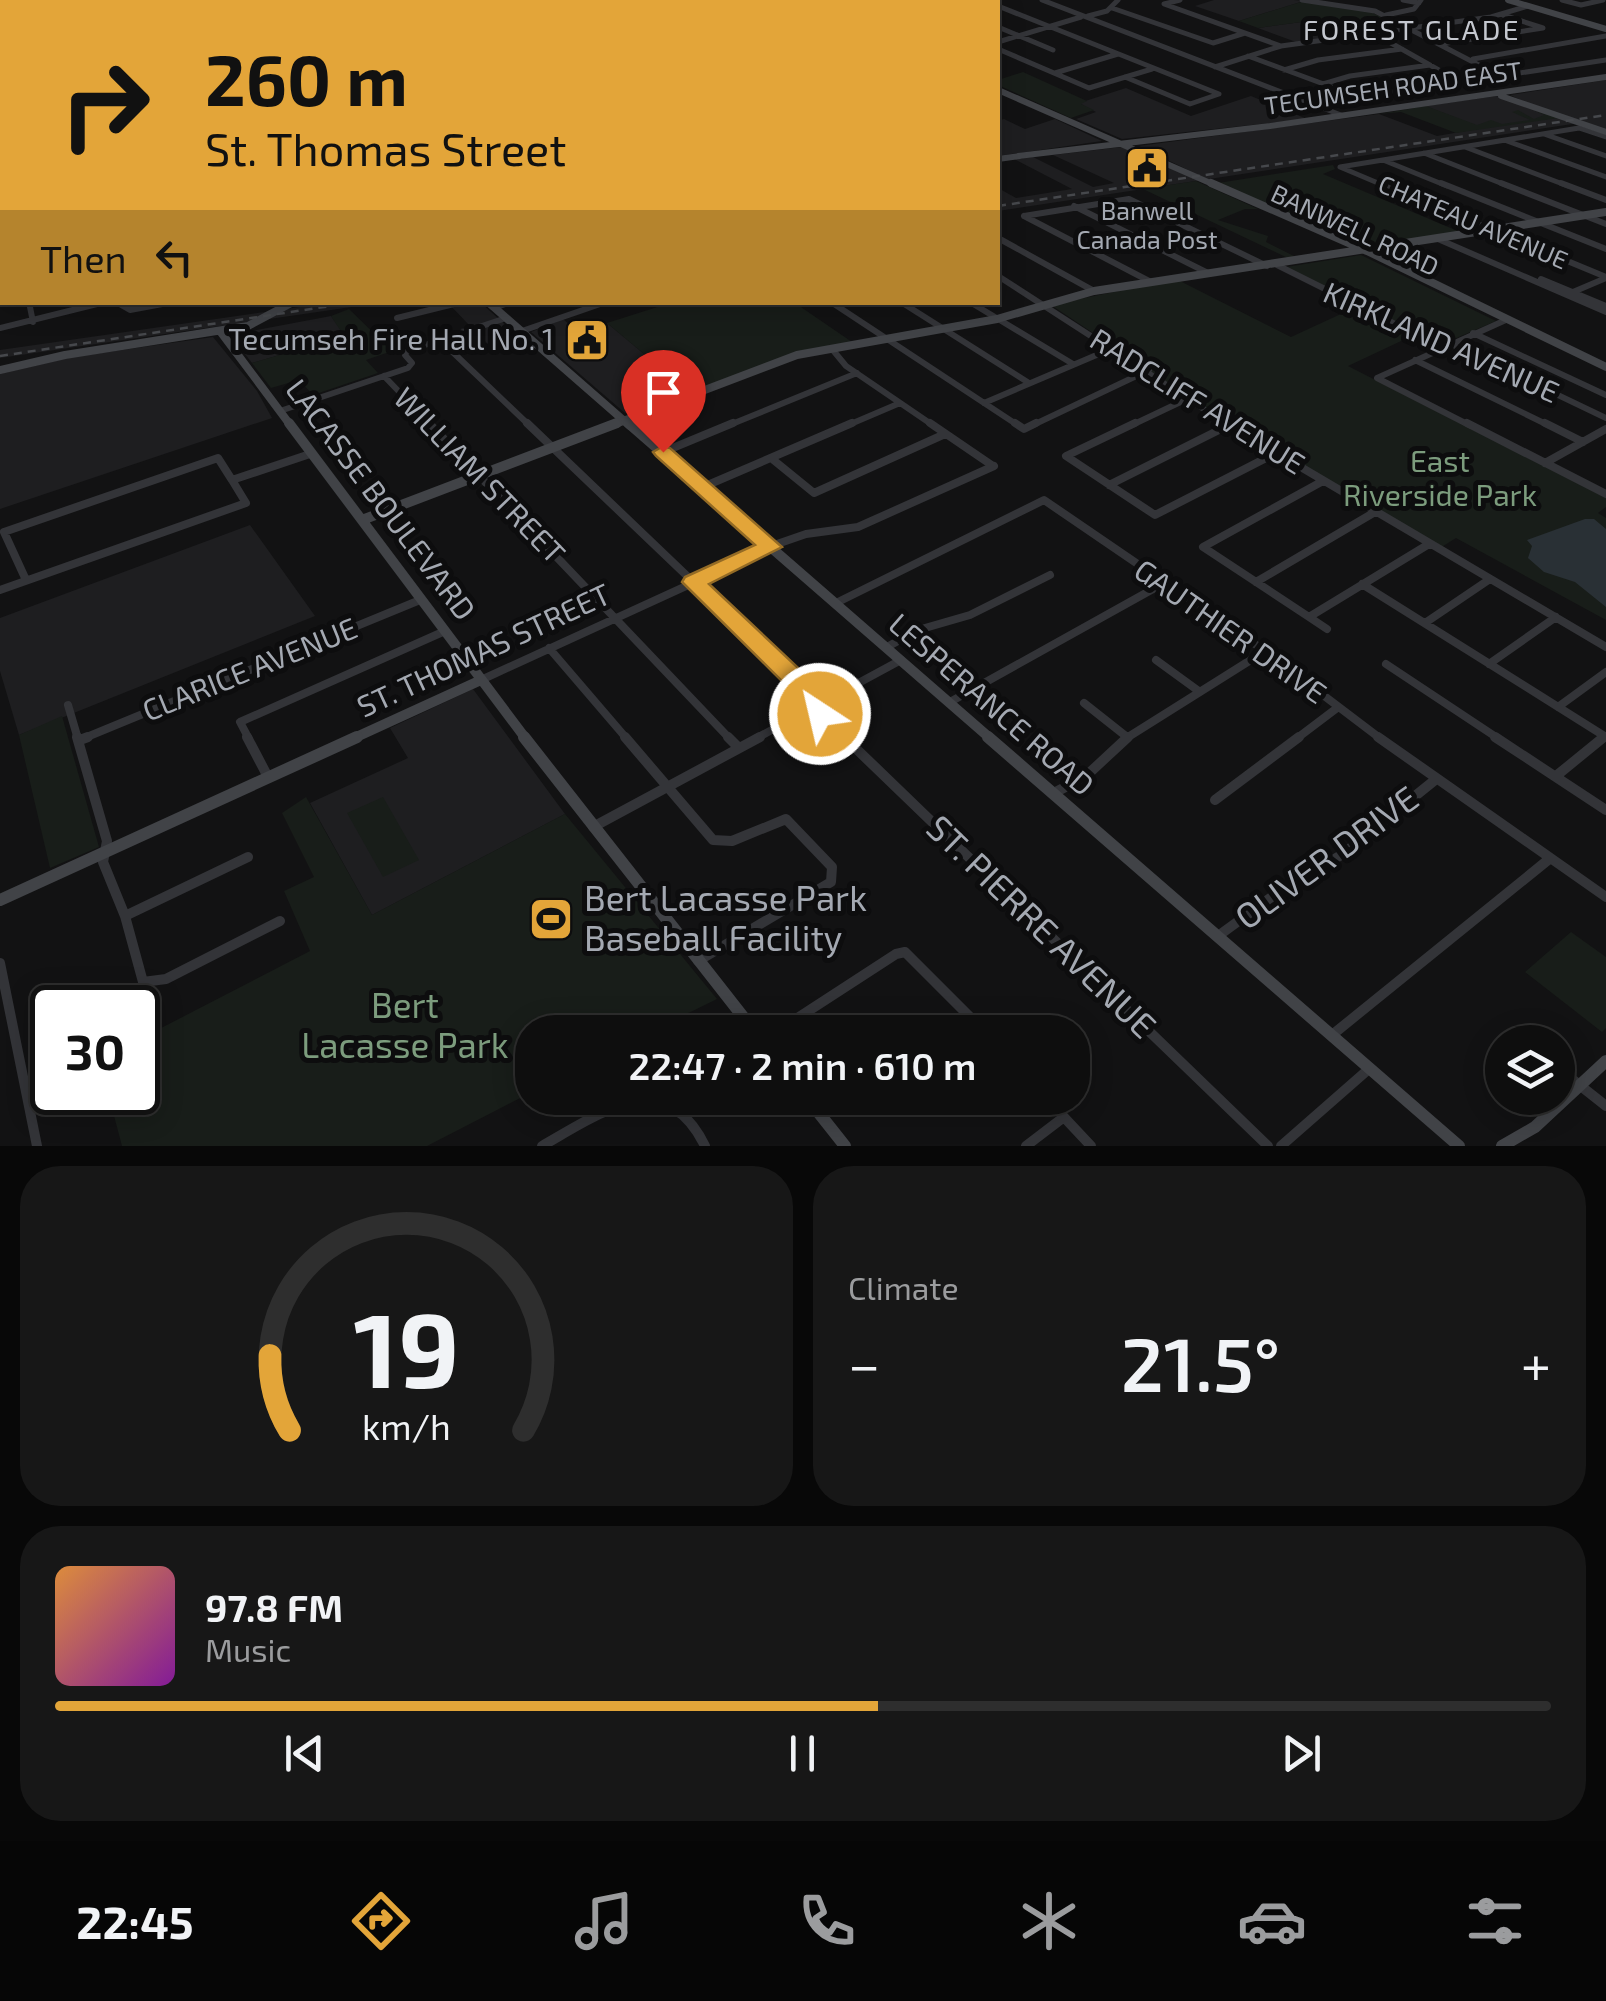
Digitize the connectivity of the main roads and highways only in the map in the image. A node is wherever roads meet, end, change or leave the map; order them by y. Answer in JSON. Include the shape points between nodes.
{"nodes":[{"id":1,"x":1508,"y":0,"type":"edge"},
{"id":2,"x":1606,"y":33,"type":"edge"},
{"id":3,"x":1606,"y":77,"type":"edge"},
{"id":4,"x":1000,"y":90,"type":"edge"},
{"id":5,"x":1496,"y":94,"type":"junction"},
{"id":6,"x":1606,"y":134,"type":"edge"},
{"id":7,"x":1121,"y":144,"type":"junction"},
{"id":8,"x":1000,"y":159,"type":"edge"},
{"id":9,"x":1606,"y":212,"type":"edge"},
{"id":10,"x":1363,"y":251,"type":"junction"},
{"id":11,"x":287,"y":305,"type":"edge"},
{"id":12,"x":491,"y":305,"type":"edge"},
{"id":13,"x":220,"y":331,"type":"junction"},
{"id":14,"x":1606,"y":369,"type":"edge"},
{"id":15,"x":0,"y":370,"type":"edge"},
{"id":16,"x":626,"y":419,"type":"junction"},
{"id":17,"x":362,"y":520,"type":"junction"},
{"id":18,"x":481,"y":680,"type":"junction"},
{"id":19,"x":0,"y":900,"type":"edge"},
{"id":20,"x":741,"y":1015,"type":"edge"},
{"id":21,"x":1606,"y":1062,"type":"edge"},
{"id":22,"x":821,"y":1115,"type":"edge"},
{"id":23,"x":846,"y":1146,"type":"edge"},
{"id":24,"x":1459,"y":1146,"type":"edge"},
{"id":25,"x":1502,"y":1146,"type":"edge"}],
"edges":[{"from":1,"to":2,"type":"main road"},
{"from":3,"to":5,"type":"main road","name":"TECUMSEH ROAD EAST"},
{"from":4,"to":7,"type":"main road","name":"BANWELL ROAD"},
{"from":5,"to":6,"type":"main road"},
{"from":5,"to":7,"type":"main road","name":"TECUMSEH ROAD EAST"},
{"from":7,"to":8,"type":"main road","name":"TECUMSEH ROAD EAST"},
{"from":7,"to":10,"type":"main road","name":"BANWELL ROAD"},
{"from":9,"to":10,"type":"main road"},
{"from":10,"to":14,"type":"main road","name":"BANWELL ROAD"},
{"from":10,"to":16,"type":"main road","via":[[1094,291],[997,318],[786,358]]},
{"from":11,"to":13,"type":"main road","via":[[251,325]]},
{"from":12,"to":16,"type":"main road","name":"LESPERANCE ROAD"},
{"from":13,"to":15,"type":"main road"},
{"from":13,"to":17,"type":"main road","name":"LACASSE BOULEVARD"},
{"from":16,"to":17,"type":"main road"},
{"from":16,"to":24,"type":"main road","name":"LESPERANCE ROAD"},
{"from":17,"to":18,"type":"main road","name":"LACASSE BOULEVARD"},
{"from":18,"to":19,"type":"main road","name":"ST. THOMAS STREET"},
{"from":18,"to":20,"type":"main road","name":"LACASSE BOULEVARD"},
{"from":21,"to":25,"type":"main road","via":[[1535,1127]]},
{"from":22,"to":23,"type":"main road"}]}
